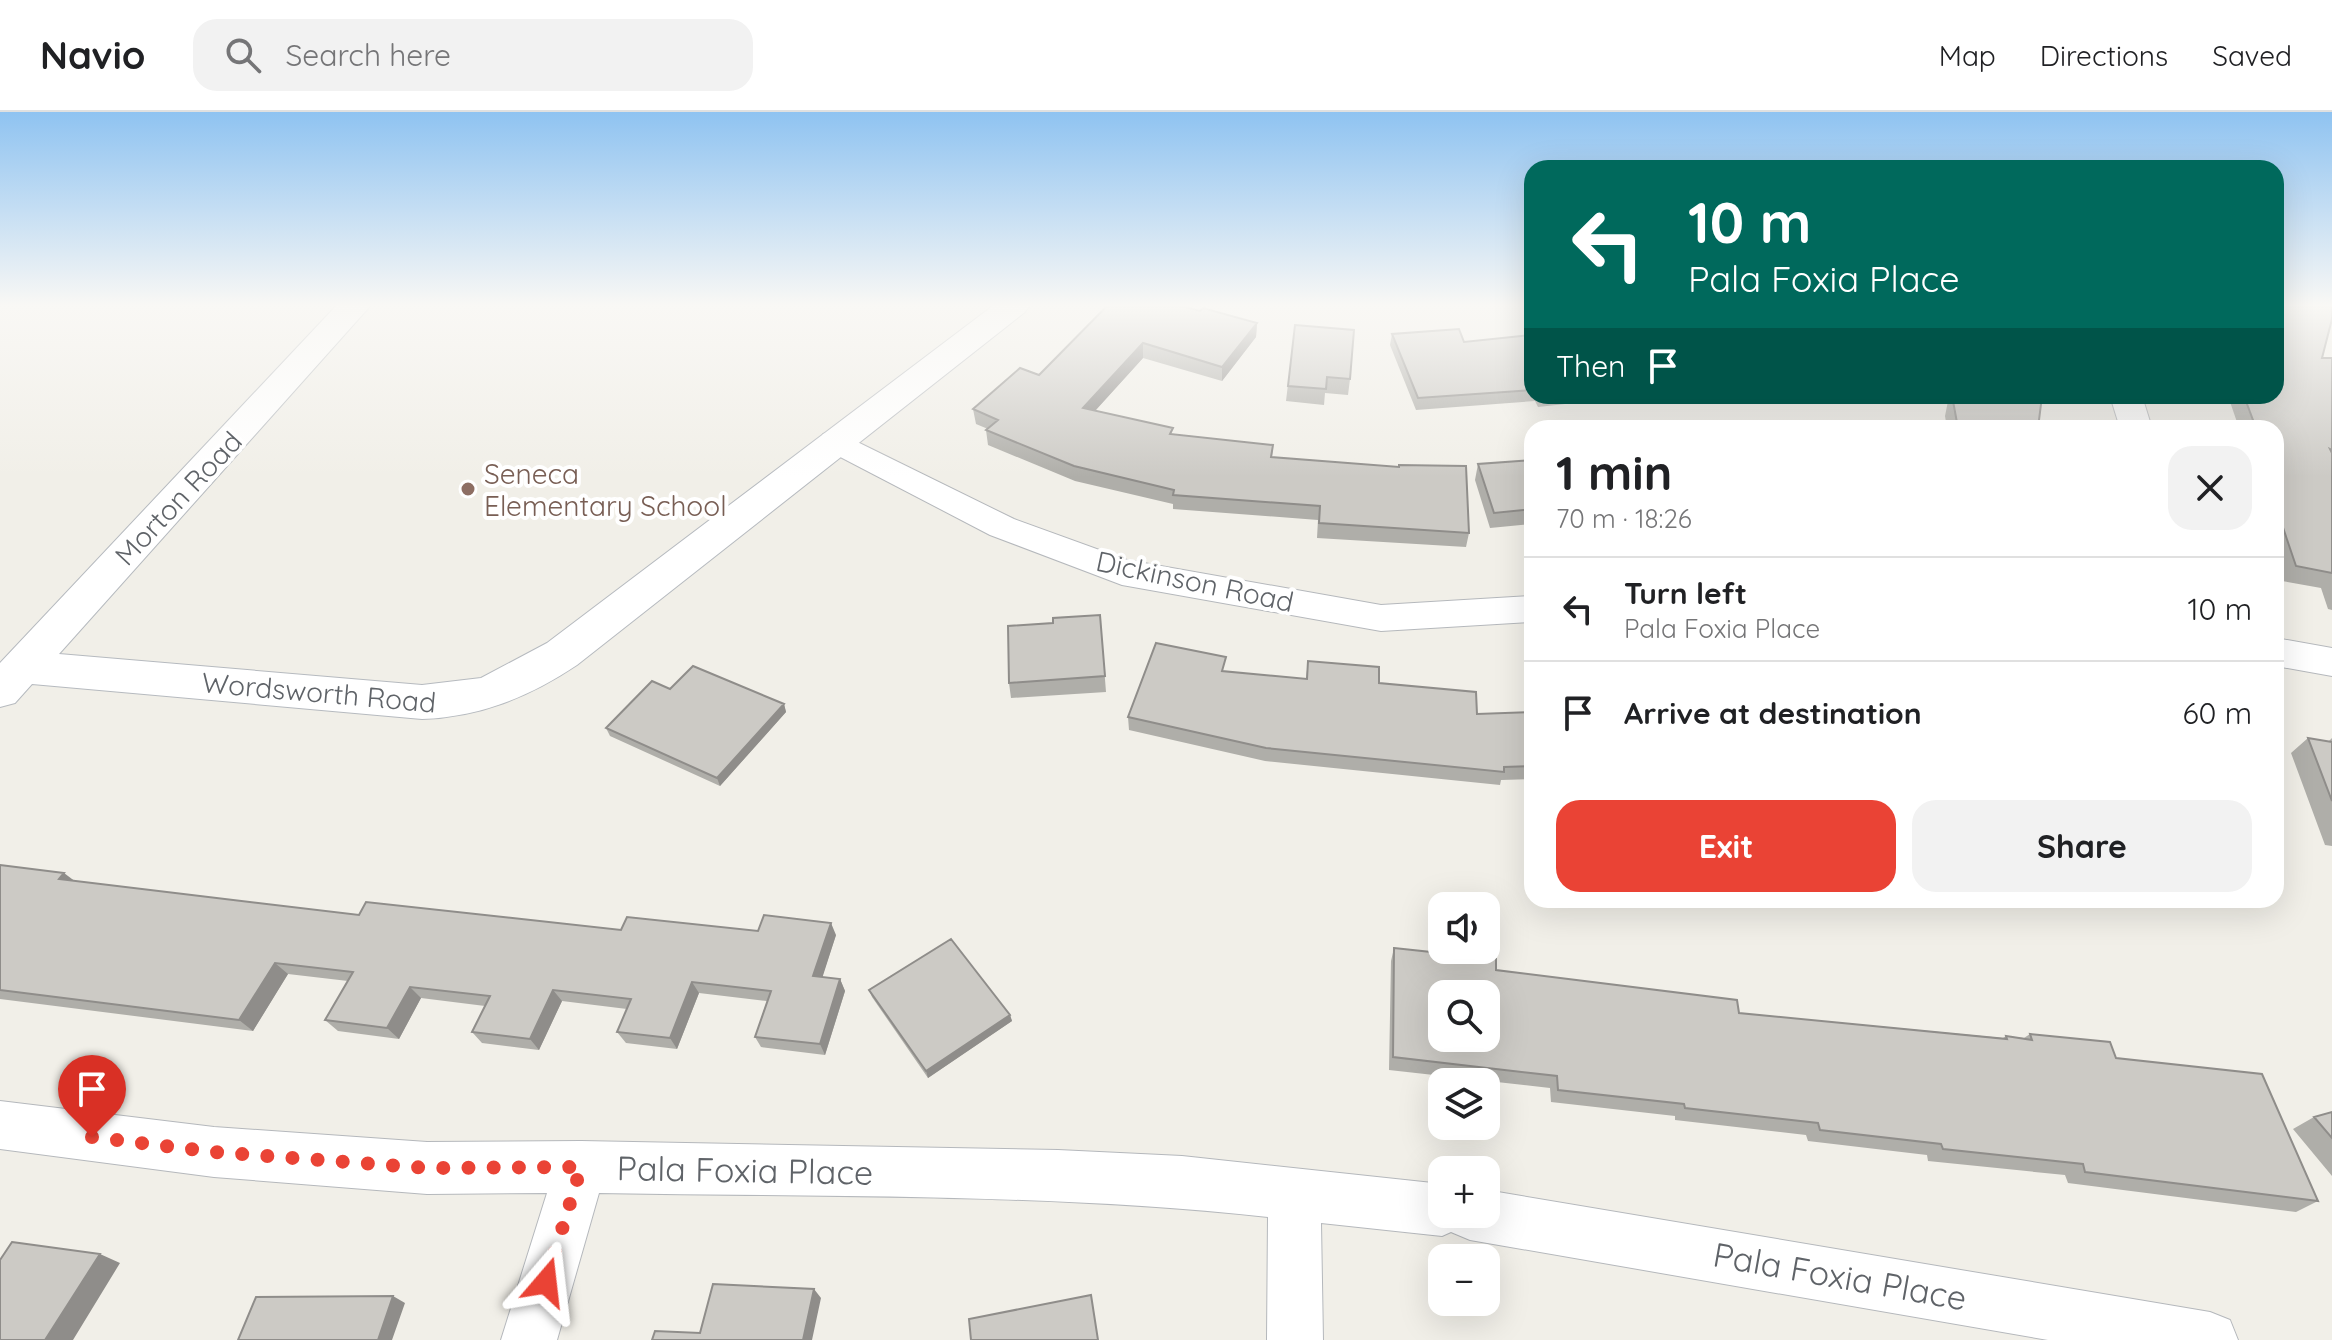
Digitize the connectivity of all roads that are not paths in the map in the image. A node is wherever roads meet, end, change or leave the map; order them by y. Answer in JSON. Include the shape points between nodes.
{"nodes":[{"id":1,"x":302,"y":362,"type":"edge"},
{"id":2,"x":939,"y":362,"type":"edge"},
{"id":3,"x":835,"y":441,"type":"junction"},
{"id":4,"x":1524,"y":609,"type":"edge"},
{"id":5,"x":2284,"y":653,"type":"edge"},
{"id":6,"x":2332,"y":662,"type":"edge"},
{"id":7,"x":11,"y":679,"type":"edge"},
{"id":8,"x":0,"y":1125,"type":"edge"},
{"id":9,"x":581,"y":1167,"type":"junction"},
{"id":10,"x":1294,"y":1192,"type":"junction"},
{"id":11,"x":1428,"y":1208,"type":"edge"},
{"id":12,"x":1500,"y":1219,"type":"edge"},
{"id":13,"x":529,"y":1340,"type":"edge"},
{"id":14,"x":1295,"y":1340,"type":"edge"},
{"id":15,"x":2210,"y":1340,"type":"edge"}],
"edges":[{"from":1,"to":7,"type":"street","name":"Morton Road"},
{"from":2,"to":3,"type":"street","name":"Wordsworth Road"},
{"from":3,"to":4,"type":"street","name":"Dickinson Road","via":[[1002,527],[1122,572],[1381,618]]},
{"from":3,"to":7,"type":"street","name":"Wordsworth Road","via":[[562,654],[527,678],[482,697],[422,702]]},
{"from":5,"to":6,"type":"street"},
{"from":8,"to":9,"type":"street","name":"Pala Foxia Place","via":[[214,1152],[412,1167]]},
{"from":9,"to":10,"type":"street","name":"Pala Foxia Place","via":[[1058,1176]]},
{"from":9,"to":13,"type":"street"},
{"from":10,"to":11,"type":"street","name":"Pala Foxia Place"},
{"from":10,"to":14,"type":"street"},
{"from":12,"to":15,"type":"street","name":"Pala Foxia Place"}]}
